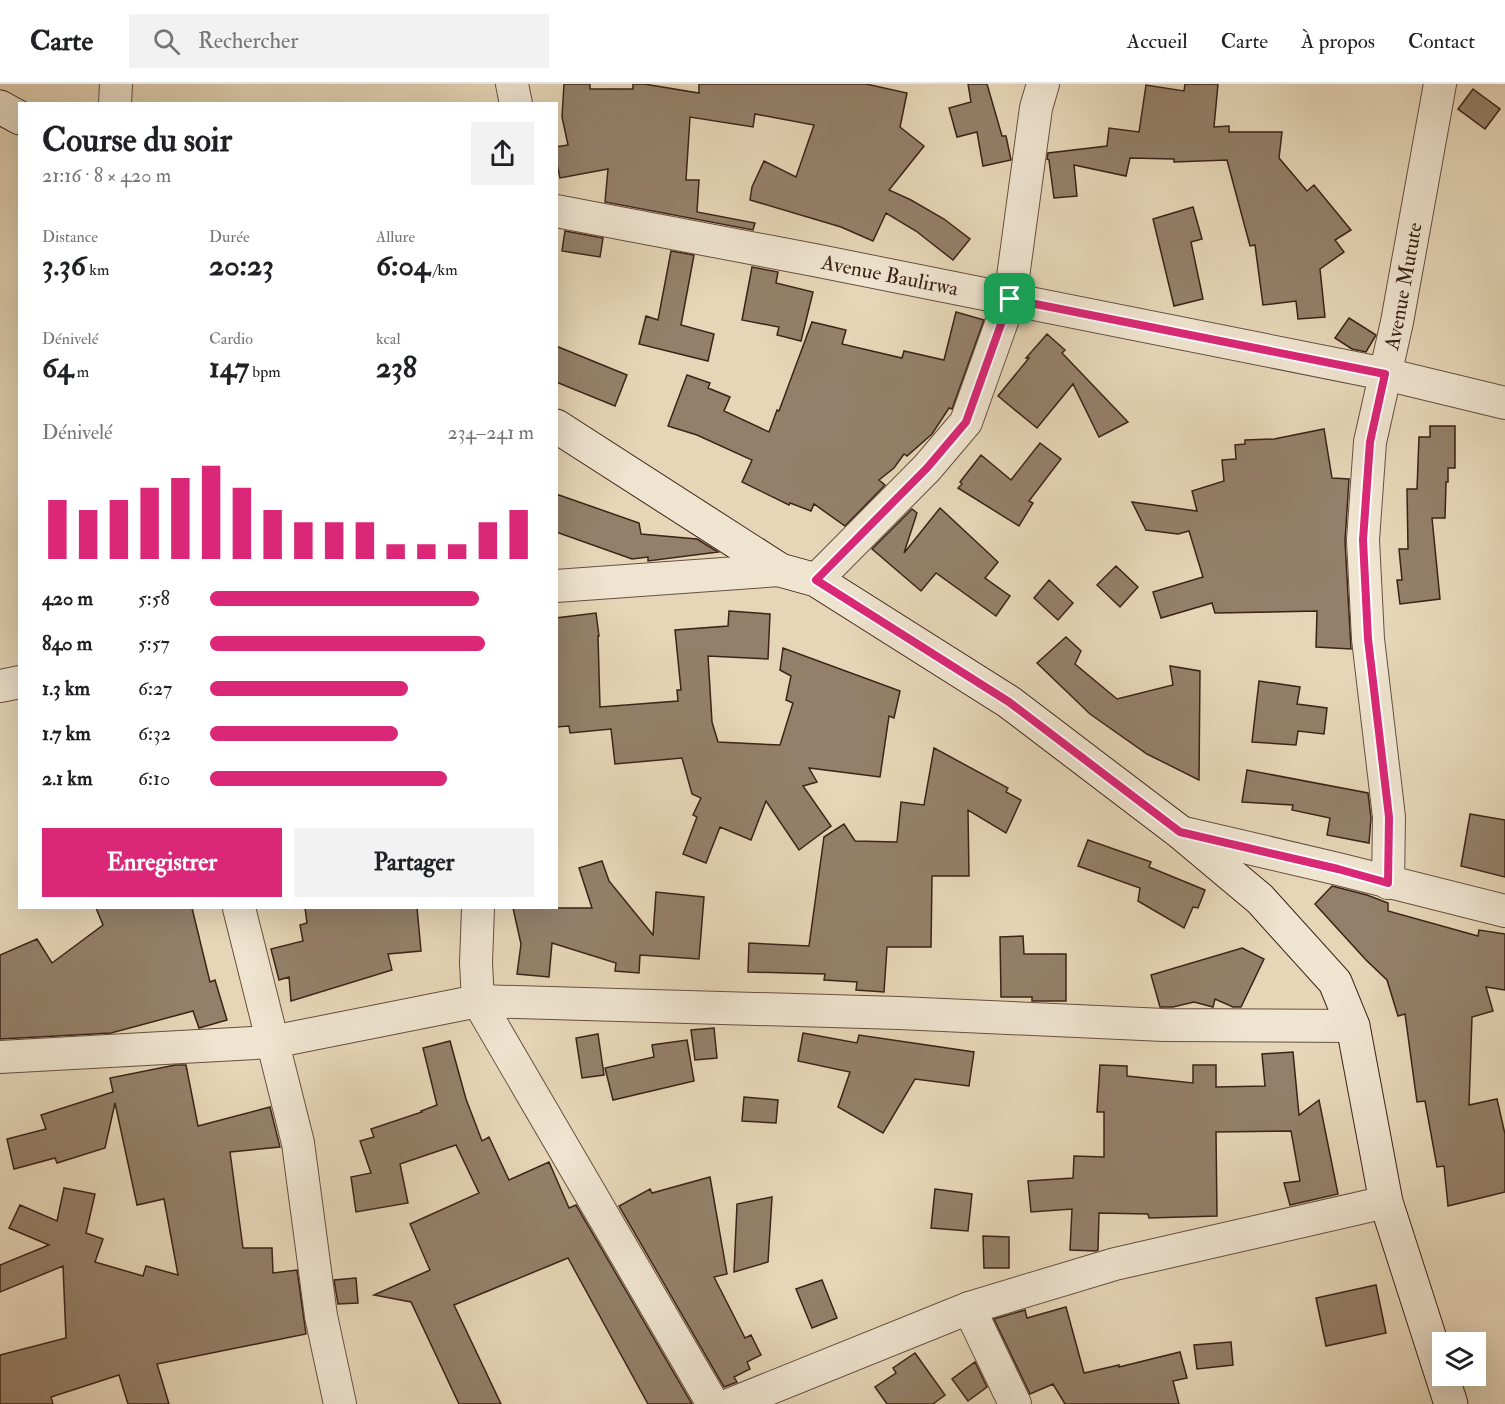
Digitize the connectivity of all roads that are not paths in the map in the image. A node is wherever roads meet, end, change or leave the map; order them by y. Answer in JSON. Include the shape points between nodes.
{"nodes":[{"id":1,"x":116,"y":84,"type":"edge"},
{"id":2,"x":513,"y":84,"type":"edge"},
{"id":3,"x":1043,"y":84,"type":"edge"},
{"id":4,"x":1440,"y":84,"type":"edge"},
{"id":5,"x":115,"y":102,"type":"edge"},
{"id":6,"x":516,"y":102,"type":"edge"},
{"id":7,"x":0,"y":107,"type":"edge"},
{"id":8,"x":18,"y":117,"type":"edge"},
{"id":9,"x":558,"y":210,"type":"edge"},
{"id":10,"x":1010,"y":299,"type":"junction"},
{"id":11,"x":1385,"y":374,"type":"junction"},
{"id":12,"x":1505,"y":403,"type":"edge"},
{"id":13,"x":558,"y":427,"type":"edge"},
{"id":14,"x":780,"y":570,"type":"junction"},
{"id":15,"x":816,"y":580,"type":"junction"},
{"id":16,"x":558,"y":586,"type":"edge"},
{"id":17,"x":18,"y":682,"type":"edge"},
{"id":18,"x":0,"y":686,"type":"edge"},
{"id":19,"x":1180,"y":832,"type":"junction"},
{"id":20,"x":1388,"y":883,"type":"junction"},
{"id":21,"x":239,"y":909,"type":"edge"},
{"id":22,"x":477,"y":909,"type":"edge"},
{"id":23,"x":1505,"y":911,"type":"edge"},
{"id":24,"x":478,"y":1002,"type":"junction"},
{"id":25,"x":1353,"y":1026,"type":"junction"},
{"id":26,"x":272,"y":1042,"type":"junction"},
{"id":27,"x":0,"y":1057,"type":"edge"},
{"id":28,"x":1386,"y":1202,"type":"junction"},
{"id":29,"x":969,"y":1308,"type":"junction"},
{"id":30,"x":340,"y":1404,"type":"edge"},
{"id":31,"x":713,"y":1404,"type":"edge"},
{"id":32,"x":731,"y":1404,"type":"edge"},
{"id":33,"x":1015,"y":1404,"type":"edge"},
{"id":34,"x":1451,"y":1404,"type":"edge"}],
"edges":[{"from":1,"to":5,"type":"street"},
{"from":2,"to":6,"type":"street"},
{"from":3,"to":10,"type":"street","via":[[1036,108]]},
{"from":4,"to":11,"type":"street","name":"Avenue Mutute"},
{"from":7,"to":8,"type":"main road"},
{"from":9,"to":10,"type":"street","name":"Avenue Baulirwa"},
{"from":10,"to":11,"type":"street","name":"Avenue Baulirwa"},
{"from":10,"to":15,"type":"street","via":[[966,422],[927,468]]},
{"from":11,"to":12,"type":"street","name":"Avenue Baulirwa"},
{"from":11,"to":20,"type":"street","name":"Avenue Mutute","via":[[1370,442],[1363,540],[1368,639],[1389,817]]},
{"from":13,"to":14,"type":"main road"},
{"from":14,"to":15,"type":"main road"},
{"from":14,"to":16,"type":"street"},
{"from":15,"to":19,"type":"main road","via":[[1009,702]]},
{"from":17,"to":18,"type":"street"},
{"from":19,"to":20,"type":"street"},
{"from":19,"to":25,"type":"main road","via":[[1260,899],[1302,944],[1335,982]]},
{"from":20,"to":23,"type":"street"},
{"from":21,"to":26,"type":"street"},
{"from":22,"to":24,"type":"street"},
{"from":24,"to":25,"type":"street","via":[[1164,1024]]},
{"from":24,"to":26,"type":"street"},
{"from":24,"to":31,"type":"street"},
{"from":25,"to":28,"type":"main road"},
{"from":26,"to":27,"type":"street"},
{"from":26,"to":30,"type":"street","via":[[298,1143],[321,1316]]},
{"from":28,"to":29,"type":"street","via":[[1115,1264]]},
{"from":28,"to":34,"type":"main road"},
{"from":29,"to":32,"type":"street"},
{"from":29,"to":33,"type":"street"}]}
